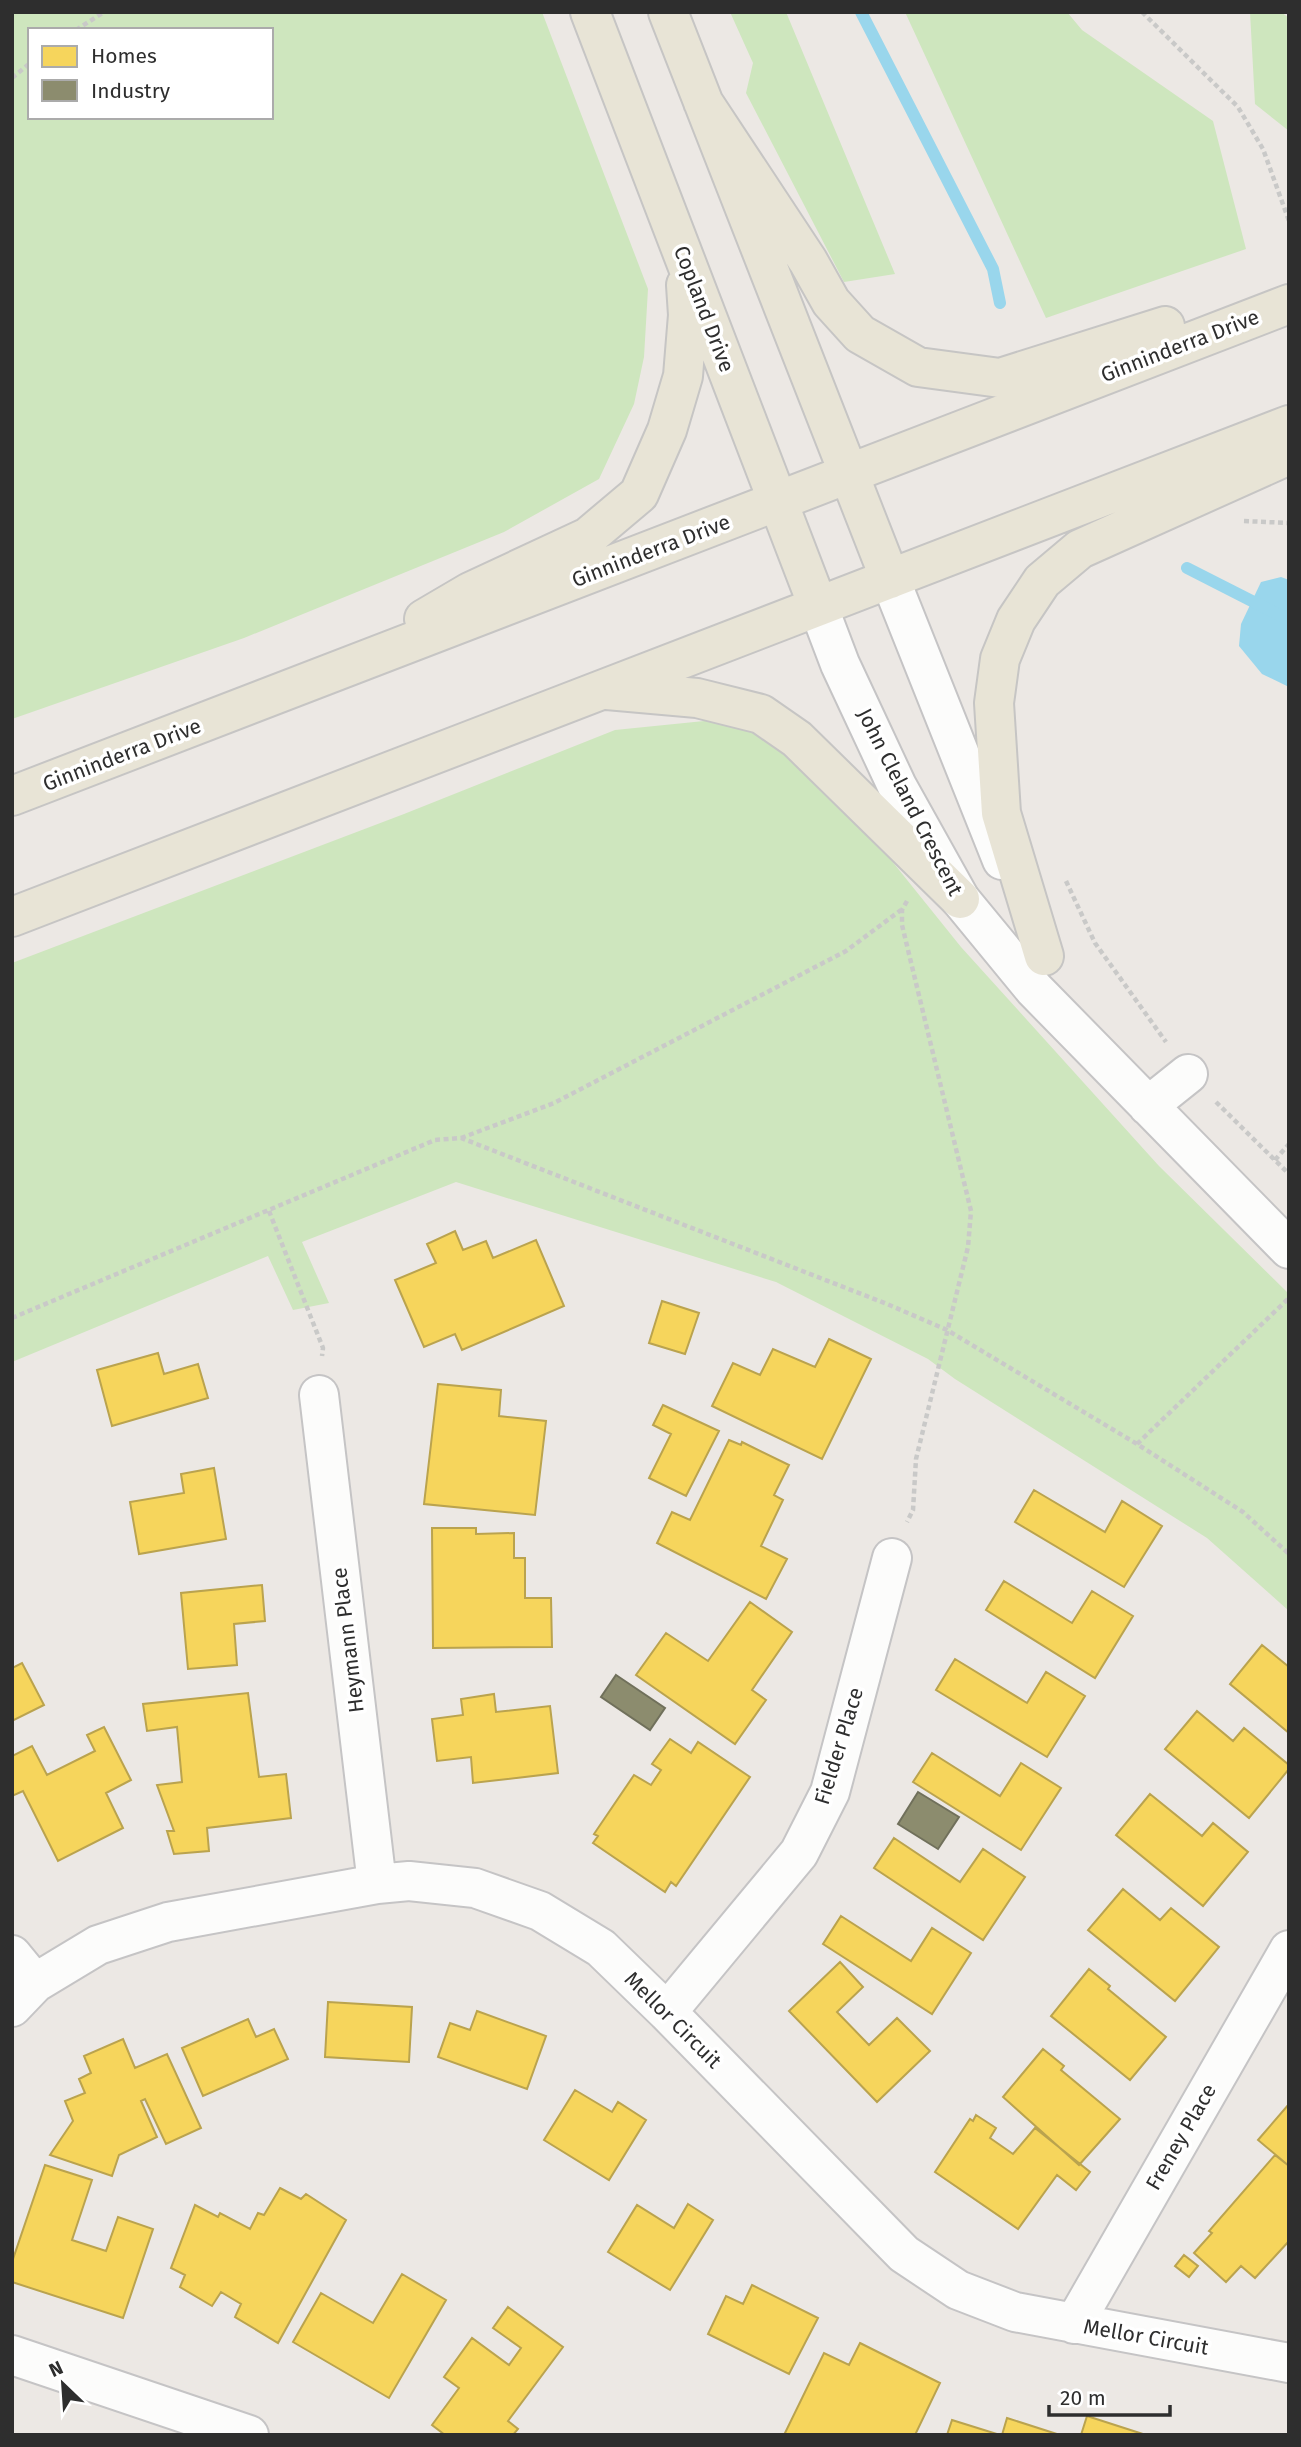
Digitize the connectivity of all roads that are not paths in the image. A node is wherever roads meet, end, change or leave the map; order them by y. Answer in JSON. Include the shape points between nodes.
{"nodes":[{"id":1,"x":590,"y":12,"type":"edge"},
{"id":2,"x":667,"y":12,"type":"edge"},
{"id":3,"x":703,"y":102,"type":"junction"},
{"id":4,"x":685,"y":257,"type":"junction"},
{"id":5,"x":1285,"y":297,"type":"edge"},
{"id":6,"x":1289,"y":425,"type":"edge"},
{"id":7,"x":1289,"y":456,"type":"edge"},
{"id":8,"x":849,"y":474,"type":"junction"},
{"id":9,"x":777,"y":501,"type":"junction"},
{"id":10,"x":890,"y":579,"type":"junction"},
{"id":11,"x":818,"y":606,"type":"junction"},
{"id":12,"x":332,"y":674,"type":"junction"},
{"id":13,"x":602,"y":689,"type":"junction"},
{"id":14,"x":12,"y":796,"type":"edge"},
{"id":15,"x":947,"y":887,"type":"junction"},
{"id":16,"x":12,"y":917,"type":"edge"},
{"id":17,"x":1044,"y":956,"type":"junction"},
{"id":18,"x":1116,"y":1073,"type":"junction"},
{"id":19,"x":1188,"y":1074,"type":"road end"},
{"id":20,"x":1147,"y":1106,"type":"junction"},
{"id":21,"x":1289,"y":1249,"type":"edge"},
{"id":22,"x":318,"y":1395,"type":"road end"},
{"id":23,"x":892,"y":1558,"type":"road end"},
{"id":24,"x":377,"y":1884,"type":"junction"},
{"id":25,"x":1289,"y":1950,"type":"edge"},
{"id":26,"x":20,"y":1982,"type":"edge"},
{"id":27,"x":667,"y":2012,"type":"junction"},
{"id":28,"x":1073,"y":2324,"type":"junction"},
{"id":29,"x":12,"y":2355,"type":"edge"},
{"id":30,"x":1289,"y":2363,"type":"edge"},
{"id":31,"x":248,"y":2435,"type":"edge"}],
"edges":[{"from":1,"to":4,"type":"main road","name":"Copland Drive"},
{"from":2,"to":3,"type":"main road"},
{"from":3,"to":5,"type":"main road","via":[[831,302],[860,334],[918,367],[1000,379]]},
{"from":3,"to":8,"type":"main road"},
{"from":4,"to":9,"type":"main road","name":"Copland Drive"},
{"from":4,"to":12,"type":"main road","via":[[688,315],[683,376],[667,430],[639,494],[588,537],[470,592]]},
{"from":5,"to":8,"type":"main road","name":"Ginninderra Drive"},
{"from":6,"to":10,"type":"main road"},
{"from":7,"to":17,"type":"main road","via":[[1080,549],[1042,581],[1016,620],[1000,659],[994,703],[1001,813]]},
{"from":8,"to":9,"type":"main road","name":"Ginninderra Drive"},
{"from":8,"to":10,"type":"main road"},
{"from":9,"to":11,"type":"main road","name":"Copland Drive"},
{"from":9,"to":12,"type":"main road","name":"Ginninderra Drive"},
{"from":10,"to":11,"type":"main road"},
{"from":10,"to":17,"type":"street","name":"John Cleland Crescent"},
{"from":11,"to":13,"type":"main road"},
{"from":11,"to":15,"type":"street","name":"John Cleland Crescent","via":[[840,664]]},
{"from":12,"to":14,"type":"main road","name":"Ginninderra Drive"},
{"from":13,"to":15,"type":"main road","via":[[697,698],[761,714],[797,739]]},
{"from":13,"to":16,"type":"main road"},
{"from":15,"to":18,"type":"street","name":"John Cleland Crescent","via":[[1034,989]]},
{"from":17,"to":18,"type":"street","name":"John Cleland Crescent"},
{"from":18,"to":20,"type":"street","name":"John Cleland Crescent"},
{"from":19,"to":20,"type":"street"},
{"from":20,"to":21,"type":"street","name":"John Cleland Crescent"},
{"from":22,"to":24,"type":"street","name":"Heymann Place"},
{"from":23,"to":27,"type":"street","name":"Fielder Place","via":[[830,1792],[799,1853]]},
{"from":24,"to":26,"type":"street","name":"Mellor Circuit","via":[[168,1922],[98,1945]]},
{"from":24,"to":27,"type":"street","name":"Mellor Circuit","via":[[409,1881],[475,1888],[540,1911],[601,1948]]},
{"from":25,"to":28,"type":"street","name":"Freney Place"},
{"from":27,"to":28,"type":"street","name":"Mellor Circuit","via":[[905,2254],[958,2290],[1015,2312]]},
{"from":28,"to":30,"type":"street","name":"Mellor Circuit"},
{"from":29,"to":31,"type":"street"}]}
